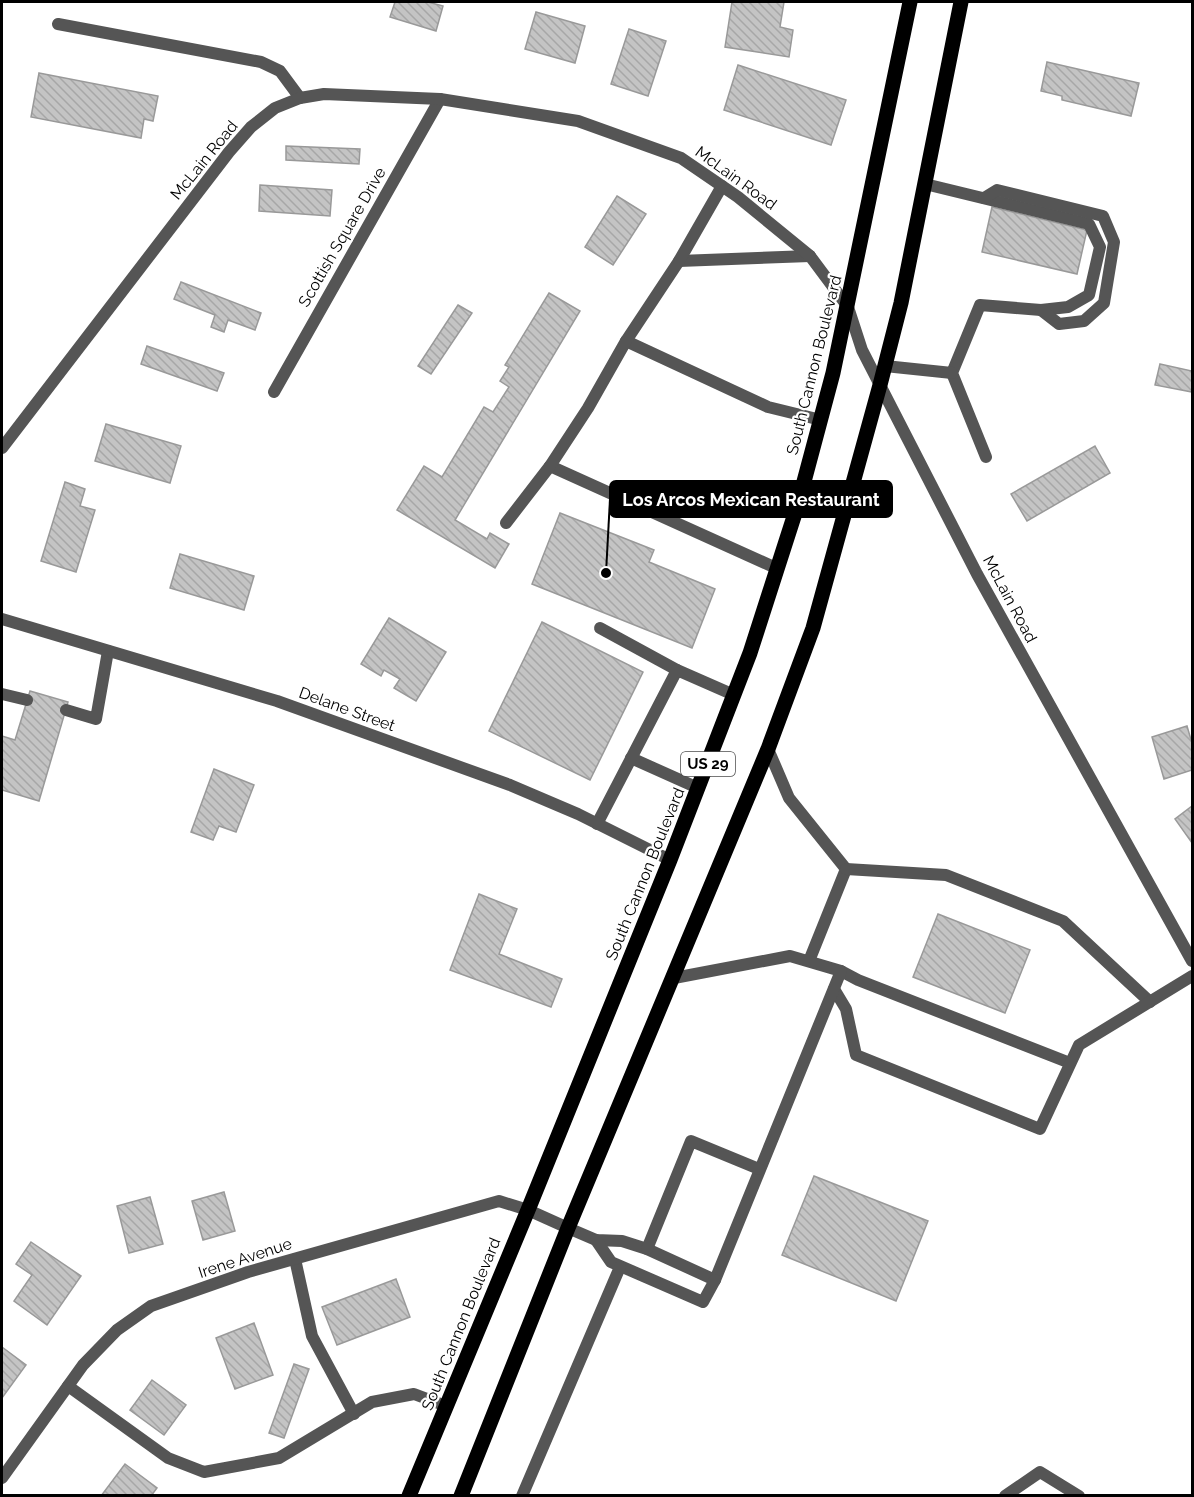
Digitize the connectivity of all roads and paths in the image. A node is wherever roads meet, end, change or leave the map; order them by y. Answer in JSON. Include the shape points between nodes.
{"nodes":[{"id":1,"x":910,"y":2,"type":"edge"},
{"id":2,"x":961,"y":2,"type":"edge"},
{"id":3,"x":58,"y":24,"type":"dead end"},
{"id":4,"x":300,"y":98,"type":"junction"},
{"id":5,"x":440,"y":99,"type":"junction"},
{"id":6,"x":925,"y":184,"type":"junction"},
{"id":7,"x":722,"y":186,"type":"junction"},
{"id":8,"x":984,"y":198,"type":"junction"},
{"id":9,"x":810,"y":256,"type":"junction"},
{"id":10,"x":679,"y":261,"type":"junction"},
{"id":11,"x":848,"y":308,"type":"junction"},
{"id":12,"x":1041,"y":310,"type":"junction"},
{"id":13,"x":626,"y":341,"type":"junction"},
{"id":14,"x":885,"y":366,"type":"junction"},
{"id":15,"x":952,"y":373,"type":"junction"},
{"id":16,"x":880,"y":385,"type":"junction"},
{"id":17,"x":273,"y":392,"type":"dead end"},
{"id":18,"x":821,"y":420,"type":"junction"},
{"id":19,"x":2,"y":448,"type":"edge"},
{"id":20,"x":986,"y":458,"type":"dead end"},
{"id":21,"x":550,"y":466,"type":"junction"},
{"id":22,"x":506,"y":523,"type":"dead end"},
{"id":23,"x":776,"y":568,"type":"junction"},
{"id":24,"x":2,"y":619,"type":"edge"},
{"id":25,"x":600,"y":628,"type":"dead end"},
{"id":26,"x":108,"y":651,"type":"junction"},
{"id":27,"x":677,"y":670,"type":"junction"},
{"id":28,"x":2,"y":694,"type":"edge"},
{"id":29,"x":734,"y":695,"type":"junction"},
{"id":30,"x":27,"y":700,"type":"dead end"},
{"id":31,"x":66,"y":710,"type":"dead end"},
{"id":32,"x":768,"y":749,"type":"junction"},
{"id":33,"x":631,"y":759,"type":"junction"},
{"id":34,"x":698,"y":788,"type":"junction"},
{"id":35,"x":597,"y":824,"type":"junction"},
{"id":36,"x":670,"y":860,"type":"junction"},
{"id":37,"x":846,"y":869,"type":"junction"},
{"id":38,"x":809,"y":961,"type":"junction"},
{"id":39,"x":1192,"y":961,"type":"edge"},
{"id":40,"x":841,"y":971,"type":"junction"},
{"id":41,"x":1192,"y":976,"type":"edge"},
{"id":42,"x":674,"y":978,"type":"junction"},
{"id":43,"x":834,"y":989,"type":"junction"},
{"id":44,"x":1149,"y":1002,"type":"junction"},
{"id":45,"x":1070,"y":1063,"type":"junction"},
{"id":46,"x":759,"y":1168,"type":"junction"},
{"id":47,"x":528,"y":1210,"type":"junction"},
{"id":48,"x":568,"y":1228,"type":"junction"},
{"id":49,"x":596,"y":1240,"type":"junction"},
{"id":50,"x":647,"y":1249,"type":"junction"},
{"id":51,"x":295,"y":1259,"type":"junction"},
{"id":52,"x":620,"y":1267,"type":"junction"},
{"id":53,"x":715,"y":1280,"type":"junction"},
{"id":54,"x":68,"y":1386,"type":"junction"},
{"id":55,"x":446,"y":1406,"type":"junction"},
{"id":56,"x":354,"y":1414,"type":"junction"},
{"id":57,"x":2,"y":1479,"type":"edge"},
{"id":58,"x":409,"y":1496,"type":"edge"},
{"id":59,"x":461,"y":1496,"type":"edge"},
{"id":60,"x":522,"y":1496,"type":"edge"},
{"id":61,"x":1005,"y":1496,"type":"edge"},
{"id":62,"x":1079,"y":1496,"type":"edge"}],
"edges":[{"from":1,"to":11,"type":"main road","name":"South Cannon Boulevard","number":"US 29"},
{"from":2,"to":6,"type":"main road","number":"US 29"},
{"from":3,"to":4,"type":"street","via":[[261,62],[280,71]]},
{"from":4,"to":5,"type":"street","name":"McLain Road","via":[[324,93]]},
{"from":4,"to":19,"type":"street","name":"McLain Road","via":[[275,108],[229,152]]},
{"from":5,"to":7,"type":"street","name":"McLain Road","via":[[578,121],[681,158]]},
{"from":5,"to":17,"type":"street","name":"Scottish Square Drive"},
{"from":6,"to":8,"type":"street"},
{"from":6,"to":14,"type":"main road","number":"US 29"},
{"from":7,"to":9,"type":"street","name":"McLain Road"},
{"from":7,"to":10,"type":"street"},
{"from":8,"to":12,"type":"street","via":[[1089,224],[1100,247],[1089,295],[1068,308]]},
{"from":8,"to":12,"type":"street","via":[[997,190],[1102,216],[1114,242],[1104,303],[1084,321],[1059,324]]},
{"from":9,"to":10,"type":"street"},
{"from":9,"to":11,"type":"street","name":"McLain Road"},
{"from":10,"to":13,"type":"street"},
{"from":11,"to":16,"type":"street","name":"McLain Road","via":[[862,350]]},
{"from":11,"to":18,"type":"main road","name":"South Cannon Boulevard","number":"US 29"},
{"from":12,"to":15,"type":"street","via":[[980,305]]},
{"from":13,"to":18,"type":"street","via":[[768,407]]},
{"from":13,"to":21,"type":"street"},
{"from":14,"to":15,"type":"street"},
{"from":14,"to":16,"type":"main road","number":"US 29"},
{"from":15,"to":20,"type":"street"},
{"from":16,"to":32,"type":"main road","number":"US 29","via":[[813,628]]},
{"from":16,"to":39,"type":"street","name":"McLain Road","via":[[1010,635]]},
{"from":18,"to":23,"type":"main road","name":"South Cannon Boulevard","number":"US 29"},
{"from":21,"to":22,"type":"street"},
{"from":21,"to":23,"type":"street"},
{"from":23,"to":29,"type":"main road","name":"South Cannon Boulevard","number":"US 29"},
{"from":24,"to":26,"type":"street","name":"Delane Street"},
{"from":25,"to":27,"type":"street"},
{"from":26,"to":31,"type":"street","via":[[96,719]]},
{"from":26,"to":35,"type":"street","name":"Delane Street","via":[[288,705],[510,785]]},
{"from":27,"to":29,"type":"street"},
{"from":27,"to":33,"type":"street"},
{"from":28,"to":30,"type":"street"},
{"from":29,"to":34,"type":"main road","name":"South Cannon Boulevard","number":"US 29"},
{"from":32,"to":37,"type":"street","via":[[789,798]]},
{"from":32,"to":42,"type":"main road","number":"US 29"},
{"from":33,"to":34,"type":"street"},
{"from":33,"to":35,"type":"street"},
{"from":34,"to":36,"type":"main road","name":"South Cannon Boulevard","number":"US 29"},
{"from":35,"to":36,"type":"street","name":"Delane Street"},
{"from":36,"to":47,"type":"main road","name":"South Cannon Boulevard","number":"US 29"},
{"from":37,"to":38,"type":"street"},
{"from":37,"to":44,"type":"street","via":[[946,875],[1063,921]]},
{"from":38,"to":40,"type":"street"},
{"from":38,"to":42,"type":"street","via":[[790,956]]},
{"from":40,"to":43,"type":"street"},
{"from":40,"to":45,"type":"street"},
{"from":41,"to":44,"type":"street"},
{"from":42,"to":48,"type":"main road","number":"US 29"},
{"from":43,"to":45,"type":"street","via":[[846,1009],[856,1054],[1040,1129]]},
{"from":43,"to":46,"type":"street"},
{"from":44,"to":45,"type":"street","via":[[1078,1045]]},
{"from":46,"to":50,"type":"street","via":[[691,1141]]},
{"from":46,"to":53,"type":"street"},
{"from":47,"to":48,"type":"street","name":"Irene Avenue"},
{"from":47,"to":51,"type":"street","name":"Irene Avenue","via":[[499,1201]]},
{"from":47,"to":55,"type":"main road","name":"South Cannon Boulevard","number":"US 29"},
{"from":48,"to":49,"type":"street","name":"Irene Avenue"},
{"from":48,"to":59,"type":"main road","number":"US 29"},
{"from":49,"to":50,"type":"street","via":[[622,1241]]},
{"from":49,"to":52,"type":"street","via":[[611,1263]]},
{"from":50,"to":53,"type":"street"},
{"from":51,"to":54,"type":"street","name":"Irene Avenue","via":[[151,1306],[117,1330]]},
{"from":51,"to":56,"type":"street","via":[[312,1336]]},
{"from":52,"to":53,"type":"street","via":[[704,1302]]},
{"from":52,"to":60,"type":"street"},
{"from":54,"to":56,"type":"street","via":[[168,1458],[204,1472],[279,1458]]},
{"from":54,"to":57,"type":"street","name":"Irene Avenue"},
{"from":55,"to":56,"type":"street","via":[[414,1394],[372,1402]]},
{"from":55,"to":58,"type":"main road","name":"South Cannon Boulevard","number":"US 29"},
{"from":61,"to":62,"type":"street","via":[[1040,1472]]}]}
